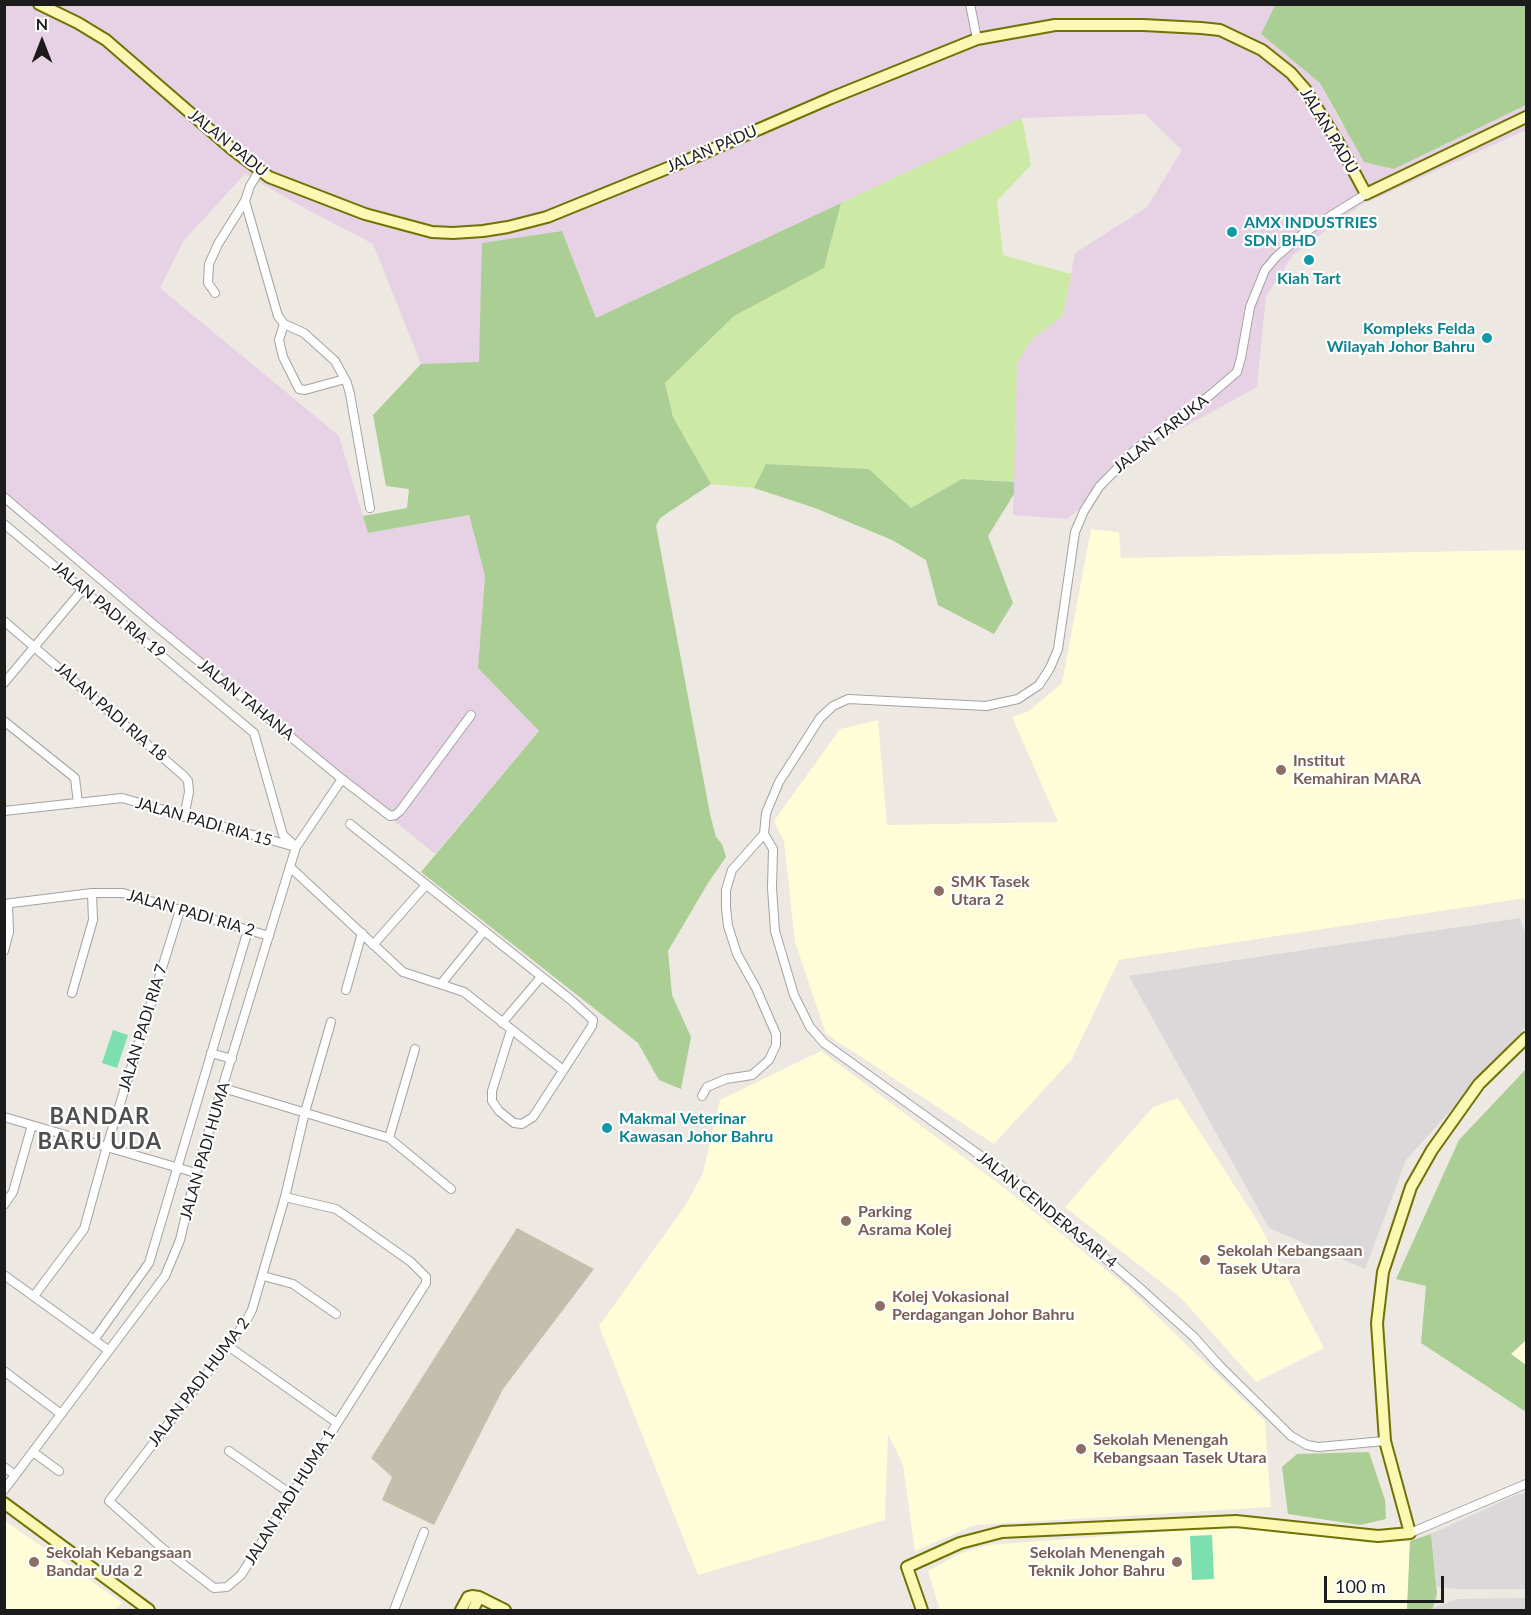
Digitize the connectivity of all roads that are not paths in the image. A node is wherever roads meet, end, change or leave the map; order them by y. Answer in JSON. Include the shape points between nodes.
{"nodes":[{"id":1,"x":39,"y":4,"type":"edge"},
{"id":2,"x":970,"y":4,"type":"edge"},
{"id":3,"x":977,"y":39,"type":"junction"},
{"id":4,"x":1527,"y":117,"type":"edge"},
{"id":5,"x":259,"y":171,"type":"junction"},
{"id":6,"x":1366,"y":194,"type":"junction"},
{"id":7,"x":245,"y":201,"type":"junction"},
{"id":8,"x":215,"y":293,"type":"dead end"},
{"id":9,"x":284,"y":324,"type":"junction"},
{"id":10,"x":345,"y":379,"type":"junction"},
{"id":11,"x":4,"y":497,"type":"edge"},
{"id":12,"x":370,"y":508,"type":"dead end"},
{"id":13,"x":4,"y":524,"type":"edge"},
{"id":14,"x":83,"y":589,"type":"junction"},
{"id":15,"x":4,"y":621,"type":"edge"},
{"id":16,"x":35,"y":647,"type":"junction"},
{"id":17,"x":4,"y":683,"type":"edge"},
{"id":18,"x":471,"y":715,"type":"dead end"},
{"id":19,"x":4,"y":721,"type":"edge"},
{"id":20,"x":342,"y":779,"type":"junction"},
{"id":21,"x":78,"y":803,"type":"junction"},
{"id":22,"x":4,"y":812,"type":"edge"},
{"id":23,"x":184,"y":817,"type":"junction"},
{"id":24,"x":350,"y":824,"type":"dead end"},
{"id":25,"x":764,"y":834,"type":"junction"},
{"id":26,"x":296,"y":847,"type":"junction"},
{"id":27,"x":290,"y":867,"type":"junction"},
{"id":28,"x":426,"y":885,"type":"junction"},
{"id":29,"x":92,"y":893,"type":"junction"},
{"id":30,"x":6,"y":904,"type":"edge"},
{"id":31,"x":180,"y":910,"type":"junction"},
{"id":32,"x":248,"y":930,"type":"junction"},
{"id":33,"x":484,"y":932,"type":"junction"},
{"id":34,"x":362,"y":933,"type":"junction"},
{"id":35,"x":269,"y":936,"type":"junction"},
{"id":36,"x":373,"y":945,"type":"junction"},
{"id":37,"x":4,"y":951,"type":"edge"},
{"id":38,"x":541,"y":977,"type":"junction"},
{"id":39,"x":441,"y":984,"type":"junction"},
{"id":40,"x":346,"y":990,"type":"dead end"},
{"id":41,"x":72,"y":993,"type":"dead end"},
{"id":42,"x":331,"y":1022,"type":"dead end"},
{"id":43,"x":502,"y":1023,"type":"junction"},
{"id":44,"x":511,"y":1030,"type":"junction"},
{"id":45,"x":1527,"y":1038,"type":"edge"},
{"id":46,"x":415,"y":1049,"type":"dead end"},
{"id":47,"x":211,"y":1053,"type":"junction"},
{"id":48,"x":232,"y":1059,"type":"junction"},
{"id":49,"x":563,"y":1070,"type":"junction"},
{"id":50,"x":223,"y":1088,"type":"junction"},
{"id":51,"x":702,"y":1096,"type":"dead end"},
{"id":52,"x":305,"y":1112,"type":"junction"},
{"id":53,"x":4,"y":1116,"type":"edge"},
{"id":54,"x":32,"y":1125,"type":"junction"},
{"id":55,"x":389,"y":1138,"type":"junction"},
{"id":56,"x":107,"y":1146,"type":"junction"},
{"id":57,"x":177,"y":1167,"type":"junction"},
{"id":58,"x":196,"y":1173,"type":"junction"},
{"id":59,"x":451,"y":1189,"type":"dead end"},
{"id":60,"x":285,"y":1197,"type":"junction"},
{"id":61,"x":4,"y":1205,"type":"edge"},
{"id":62,"x":4,"y":1275,"type":"edge"},
{"id":63,"x":263,"y":1276,"type":"junction"},
{"id":64,"x":34,"y":1296,"type":"junction"},
{"id":65,"x":336,"y":1314,"type":"dead end"},
{"id":66,"x":94,"y":1340,"type":"junction"},
{"id":67,"x":228,"y":1346,"type":"junction"},
{"id":68,"x":108,"y":1350,"type":"junction"},
{"id":69,"x":4,"y":1371,"type":"edge"},
{"id":70,"x":61,"y":1414,"type":"junction"},
{"id":71,"x":337,"y":1423,"type":"junction"},
{"id":72,"x":1385,"y":1441,"type":"junction"},
{"id":73,"x":229,"y":1451,"type":"dead end"},
{"id":74,"x":33,"y":1452,"type":"junction"},
{"id":75,"x":4,"y":1467,"type":"edge"},
{"id":76,"x":59,"y":1471,"type":"dead end"},
{"id":77,"x":15,"y":1475,"type":"junction"},
{"id":78,"x":1527,"y":1484,"type":"edge"},
{"id":79,"x":4,"y":1490,"type":"edge"},
{"id":80,"x":291,"y":1494,"type":"junction"},
{"id":81,"x":109,"y":1501,"type":"joint"},
{"id":82,"x":4,"y":1503,"type":"edge"},
{"id":83,"x":424,"y":1532,"type":"dead end"},
{"id":84,"x":1410,"y":1533,"type":"junction"},
{"id":85,"x":479,"y":1597,"type":"junction"},
{"id":86,"x":463,"y":1606,"type":"edge"},
{"id":87,"x":149,"y":1611,"type":"edge"},
{"id":88,"x":394,"y":1611,"type":"edge"},
{"id":89,"x":473,"y":1611,"type":"edge"},
{"id":90,"x":505,"y":1611,"type":"edge"},
{"id":91,"x":922,"y":1611,"type":"edge"}],
"edges":[{"from":1,"to":5,"type":"street","name":"JALAN PADU","via":[[106,40]]},
{"from":2,"to":3,"type":"street"},
{"from":3,"to":5,"type":"street","name":"JALAN PADU","via":[[547,218],[508,227],[432,232],[308,194]]},
{"from":3,"to":6,"type":"street","name":"JALAN PADU","via":[[1055,25],[1221,30],[1262,50],[1305,88]]},
{"from":4,"to":6,"type":"street","name":"JALAN TARUKA"},
{"from":5,"to":7,"type":"street"},
{"from":6,"to":25,"type":"street","name":"JALAN TARUKA","via":[[1305,232],[1276,257],[1265,270],[1250,307],[1237,372],[1134,452],[1099,488],[1075,532],[1058,649],[1040,685],[1018,699],[986,706],[848,699],[833,706],[820,718],[779,782],[766,813]]},
{"from":7,"to":8,"type":"street","via":[[210,264],[208,283]]},
{"from":7,"to":9,"type":"street","via":[[274,306]]},
{"from":9,"to":10,"type":"street","via":[[318,344],[335,361]]},
{"from":9,"to":10,"type":"street","via":[[279,340],[299,389]]},
{"from":10,"to":12,"type":"street"},
{"from":11,"to":20,"type":"street","name":"JALAN TAHANA"},
{"from":13,"to":14,"type":"street","name":"JALAN PADI RIA 19"},
{"from":14,"to":16,"type":"street"},
{"from":14,"to":26,"type":"street","name":"JALAN PADI RIA 19","via":[[254,733],[283,835]]},
{"from":15,"to":16,"type":"street","name":"JALAN PADI RIA 18"},
{"from":16,"to":17,"type":"street"},
{"from":16,"to":23,"type":"street","name":"JALAN PADI RIA 18","via":[[184,776],[189,792]]},
{"from":18,"to":20,"type":"street","name":"JALAN TAHANA","via":[[395,815],[390,816]]},
{"from":19,"to":21,"type":"street","via":[[75,778]]},
{"from":20,"to":26,"type":"street","name":"JALAN PADI HUMA"},
{"from":21,"to":22,"type":"street","name":"JALAN PADI RIA 15"},
{"from":21,"to":23,"type":"street","name":"JALAN PADI RIA 15","via":[[122,798]]},
{"from":23,"to":26,"type":"street","name":"JALAN PADI RIA 15"},
{"from":24,"to":28,"type":"street"},
{"from":25,"to":51,"type":"street","via":[[732,870],[726,908],[737,954],[776,1034],[776,1045],[768,1060],[752,1075],[726,1079],[707,1087]]},
{"from":25,"to":72,"type":"street","name":"JALAN CENDERASARI 4","via":[[772,849],[775,931],[794,995],[810,1027],[824,1043],[1017,1182],[1194,1337],[1291,1436],[1318,1447]]},
{"from":26,"to":27,"type":"street","name":"JALAN PADI HUMA"},
{"from":27,"to":34,"type":"street"},
{"from":27,"to":35,"type":"street","name":"JALAN PADI HUMA"},
{"from":28,"to":33,"type":"street"},
{"from":28,"to":36,"type":"street"},
{"from":29,"to":30,"type":"street","name":"JALAN PADI RIA 2"},
{"from":29,"to":31,"type":"street","name":"JALAN PADI RIA 2","via":[[123,893]]},
{"from":29,"to":41,"type":"street","via":[[93,920]]},
{"from":30,"to":37,"type":"street","via":[[9,932]]},
{"from":31,"to":32,"type":"street","name":"JALAN PADI RIA 2"},
{"from":31,"to":56,"type":"street","name":"JALAN PADI RIA 7"},
{"from":32,"to":35,"type":"street","name":"JALAN PADI RIA 2"},
{"from":32,"to":47,"type":"street","name":"JALAN PADI HUMA"},
{"from":33,"to":38,"type":"street"},
{"from":33,"to":39,"type":"street"},
{"from":34,"to":36,"type":"street"},
{"from":34,"to":40,"type":"street"},
{"from":35,"to":48,"type":"street","name":"JALAN PADI HUMA"},
{"from":36,"to":39,"type":"street","via":[[403,972]]},
{"from":38,"to":43,"type":"street"},
{"from":38,"to":49,"type":"street","via":[[593,1022]]},
{"from":39,"to":43,"type":"street","via":[[464,992]]},
{"from":42,"to":52,"type":"street","name":"JALAN PADI HUMA 2"},
{"from":43,"to":44,"type":"street"},
{"from":44,"to":49,"type":"street"},
{"from":44,"to":49,"type":"street","via":[[492,1101],[514,1123],[522,1124],[533,1117]]},
{"from":45,"to":72,"type":"street","via":[[1479,1084],[1432,1150],[1412,1187],[1382,1277],[1377,1323]]},
{"from":46,"to":55,"type":"street"},
{"from":47,"to":48,"type":"street"},
{"from":47,"to":57,"type":"street","name":"JALAN PADI HUMA"},
{"from":48,"to":50,"type":"street","name":"JALAN PADI HUMA"},
{"from":50,"to":52,"type":"street"},
{"from":50,"to":58,"type":"street","name":"JALAN PADI HUMA"},
{"from":52,"to":55,"type":"street"},
{"from":52,"to":60,"type":"street","name":"JALAN PADI HUMA 2"},
{"from":53,"to":54,"type":"street"},
{"from":54,"to":56,"type":"street"},
{"from":54,"to":61,"type":"street","via":[[13,1192]]},
{"from":55,"to":59,"type":"street"},
{"from":56,"to":57,"type":"street"},
{"from":56,"to":64,"type":"street","name":"JALAN PADI RIA 7","via":[[84,1230]]},
{"from":57,"to":58,"type":"street"},
{"from":57,"to":66,"type":"street","name":"JALAN PADI HUMA","via":[[149,1263]]},
{"from":58,"to":68,"type":"street","name":"JALAN PADI HUMA","via":[[180,1240],[165,1276]]},
{"from":60,"to":63,"type":"street","name":"JALAN PADI HUMA 2"},
{"from":60,"to":71,"type":"street","name":"JALAN PADI HUMA 1","via":[[336,1209],[426,1277],[426,1283]]},
{"from":62,"to":64,"type":"street"},
{"from":63,"to":65,"type":"street","via":[[293,1284]]},
{"from":63,"to":67,"type":"street","name":"JALAN PADI HUMA 2","via":[[249,1316]]},
{"from":64,"to":66,"type":"street"},
{"from":66,"to":68,"type":"street"},
{"from":67,"to":71,"type":"street"},
{"from":67,"to":81,"type":"street","name":"JALAN PADI HUMA 2"},
{"from":68,"to":70,"type":"street","name":"JALAN PADI HUMA"},
{"from":69,"to":70,"type":"street"},
{"from":70,"to":74,"type":"street","name":"JALAN PADI HUMA"},
{"from":71,"to":80,"type":"street","name":"JALAN PADI HUMA 1"},
{"from":72,"to":84,"type":"street"},
{"from":73,"to":80,"type":"street"},
{"from":74,"to":76,"type":"street"},
{"from":74,"to":77,"type":"street","name":"JALAN PADI HUMA"},
{"from":75,"to":77,"type":"street"},
{"from":77,"to":79,"type":"street","name":"JALAN PADI HUMA"},
{"from":78,"to":84,"type":"street"},
{"from":80,"to":81,"type":"street","name":"JALAN PADI HUMA 1","via":[[241,1575],[227,1587],[214,1588]]},
{"from":82,"to":87,"type":"street"},
{"from":83,"to":88,"type":"street"},
{"from":84,"to":91,"type":"street","via":[[1378,1536],[1236,1521],[1002,1532],[960,1543],[908,1567]]},
{"from":85,"to":86,"type":"street","via":[[468,1597]]},
{"from":85,"to":89,"type":"street"},
{"from":85,"to":90,"type":"street"}]}
